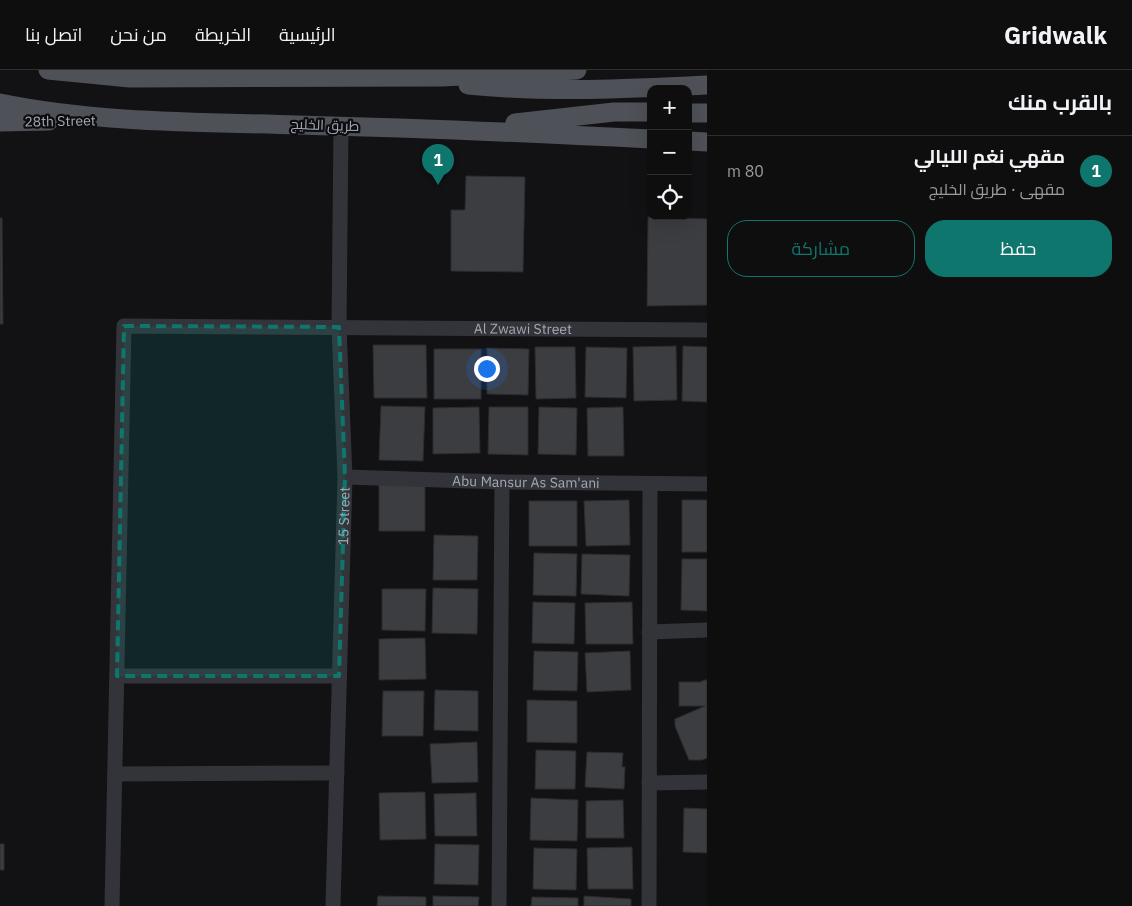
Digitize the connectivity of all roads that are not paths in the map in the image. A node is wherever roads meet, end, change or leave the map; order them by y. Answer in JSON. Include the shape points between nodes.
{"nodes":[{"id":1,"x":577,"y":70,"type":"edge"},
{"id":2,"x":58,"y":71,"type":"edge"},
{"id":3,"x":313,"y":73,"type":"edge"},
{"id":4,"x":372,"y":76,"type":"junction"},
{"id":5,"x":707,"y":85,"type":"edge"},
{"id":6,"x":0,"y":103,"type":"edge"},
{"id":7,"x":647,"y":112,"type":"edge"},
{"id":8,"x":692,"y":113,"type":"edge"},
{"id":9,"x":707,"y":113,"type":"edge"},
{"id":10,"x":119,"y":120,"type":"junction"},
{"id":11,"x":0,"y":122,"type":"edge"},
{"id":12,"x":341,"y":126,"type":"junction"},
{"id":13,"x":459,"y":130,"type":"junction"},
{"id":14,"x":647,"y":139,"type":"edge"},
{"id":15,"x":692,"y":141,"type":"edge"},
{"id":16,"x":707,"y":142,"type":"edge"},
{"id":17,"x":339,"y":328,"type":"junction"},
{"id":18,"x":707,"y":330,"type":"edge"},
{"id":19,"x":345,"y":477,"type":"junction"},
{"id":20,"x":502,"y":482,"type":"junction"},
{"id":21,"x":650,"y":484,"type":"junction"},
{"id":22,"x":707,"y":484,"type":"edge"},
{"id":23,"x":707,"y":630,"type":"edge"},
{"id":24,"x":650,"y":632,"type":"junction"},
{"id":25,"x":117,"y":676,"type":"junction"},
{"id":26,"x":340,"y":676,"type":"junction"},
{"id":27,"x":115,"y":774,"type":"junction"},
{"id":28,"x":337,"y":774,"type":"junction"},
{"id":29,"x":707,"y":782,"type":"edge"},
{"id":30,"x":649,"y":783,"type":"junction"},
{"id":31,"x":112,"y":906,"type":"edge"},
{"id":32,"x":333,"y":906,"type":"edge"},
{"id":33,"x":499,"y":906,"type":"edge"},
{"id":34,"x":649,"y":906,"type":"edge"}],
"edges":[{"from":1,"to":4,"type":"main road"},
{"from":2,"to":3,"type":"main road","via":[[130,78]]},
{"from":3,"to":4,"type":"main road"},
{"from":4,"to":5,"type":"main road","via":[[498,88]]},
{"from":6,"to":10,"type":"main road","name":"طريق الخليج"},
{"from":7,"to":13,"type":"main road","via":[[614,112]]},
{"from":8,"to":9,"type":"main road"},
{"from":10,"to":11,"type":"main road","name":"28th Street"},
{"from":10,"to":12,"type":"main road","name":"طريق الخليج"},
{"from":12,"to":13,"type":"main road","name":"طريق الخليج"},
{"from":12,"to":17,"type":"street","name":"15 Street"},
{"from":13,"to":14,"type":"main road","name":"طريق الخليج"},
{"from":15,"to":16,"type":"main road"},
{"from":17,"to":18,"type":"street","name":"Al Zwawi Street"},
{"from":17,"to":19,"type":"street","name":"15 Street"},
{"from":17,"to":25,"type":"street","name":"Al Zwawi Street","via":[[124,326]]},
{"from":19,"to":20,"type":"street","name":"Abu Mansur As Sam'ani"},
{"from":19,"to":26,"type":"street","name":"15 Street"},
{"from":20,"to":21,"type":"street","name":"Abu Mansur As Sam'ani"},
{"from":20,"to":33,"type":"street"},
{"from":21,"to":22,"type":"street","name":"Abu Mansur As Sam'ani"},
{"from":21,"to":24,"type":"street"},
{"from":23,"to":24,"type":"street"},
{"from":24,"to":30,"type":"street"},
{"from":25,"to":26,"type":"street"},
{"from":25,"to":27,"type":"street"},
{"from":26,"to":28,"type":"street","name":"15 Street"},
{"from":27,"to":28,"type":"street"},
{"from":27,"to":31,"type":"street"},
{"from":28,"to":32,"type":"street","name":"15 Street"},
{"from":29,"to":30,"type":"street"},
{"from":30,"to":34,"type":"street"}]}
